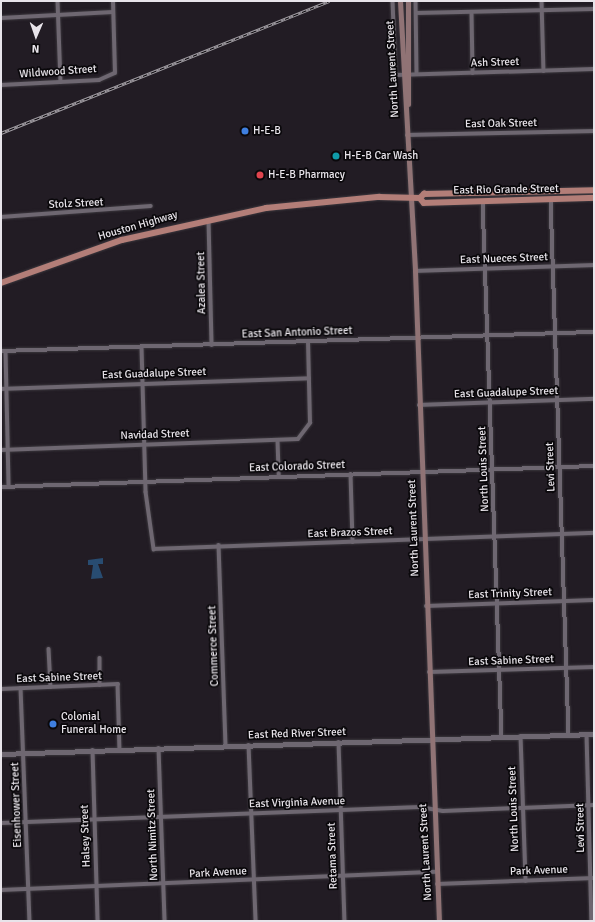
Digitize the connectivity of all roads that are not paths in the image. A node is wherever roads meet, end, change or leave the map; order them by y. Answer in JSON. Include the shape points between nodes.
{"nodes":[{"id":1,"x":58,"y":1,"type":"edge"},
{"id":2,"x":113,"y":1,"type":"edge"},
{"id":3,"x":393,"y":1,"type":"edge"},
{"id":4,"x":400,"y":1,"type":"edge"},
{"id":5,"x":408,"y":1,"type":"edge"},
{"id":6,"x":416,"y":1,"type":"edge"},
{"id":7,"x":542,"y":1,"type":"edge"},
{"id":8,"x":594,"y":9,"type":"edge"},
{"id":9,"x":542,"y":11,"type":"junction"},
{"id":10,"x":113,"y":12,"type":"junction"},
{"id":11,"x":416,"y":13,"type":"junction"},
{"id":12,"x":472,"y":13,"type":"junction"},
{"id":13,"x":58,"y":14,"type":"junction"},
{"id":14,"x":1,"y":18,"type":"edge"},
{"id":15,"x":594,"y":69,"type":"edge"},
{"id":16,"x":544,"y":71,"type":"junction"},
{"id":17,"x":473,"y":73,"type":"junction"},
{"id":18,"x":406,"y":74,"type":"junction"},
{"id":19,"x":416,"y":74,"type":"junction"},
{"id":20,"x":61,"y":82,"type":"junction"},
{"id":21,"x":1,"y":85,"type":"edge"},
{"id":22,"x":594,"y":131,"type":"edge"},
{"id":23,"x":407,"y":135,"type":"junction"},
{"id":24,"x":594,"y":190,"type":"edge"},
{"id":25,"x":411,"y":198,"type":"junction"},
{"id":26,"x":420,"y":198,"type":"junction"},
{"id":27,"x":594,"y":198,"type":"edge"},
{"id":28,"x":551,"y":199,"type":"junction"},
{"id":29,"x":484,"y":201,"type":"junction"},
{"id":30,"x":151,"y":206,"type":"dead end"},
{"id":31,"x":285,"y":206,"type":"joint"},
{"id":32,"x":1,"y":217,"type":"edge"},
{"id":33,"x":209,"y":220,"type":"junction"},
{"id":34,"x":594,"y":265,"type":"edge"},
{"id":35,"x":553,"y":266,"type":"junction"},
{"id":36,"x":486,"y":269,"type":"junction"},
{"id":37,"x":415,"y":271,"type":"junction"},
{"id":38,"x":1,"y":282,"type":"edge"},
{"id":39,"x":594,"y":332,"type":"edge"},
{"id":40,"x":556,"y":334,"type":"junction"},
{"id":41,"x":488,"y":336,"type":"junction"},
{"id":42,"x":416,"y":338,"type":"junction"},
{"id":43,"x":308,"y":342,"type":"junction"},
{"id":44,"x":212,"y":345,"type":"junction"},
{"id":45,"x":142,"y":348,"type":"junction"},
{"id":46,"x":1,"y":351,"type":"edge"},
{"id":47,"x":6,"y":351,"type":"junction"},
{"id":48,"x":309,"y":378,"type":"junction"},
{"id":49,"x":142,"y":384,"type":"junction"},
{"id":50,"x":6,"y":388,"type":"junction"},
{"id":51,"x":1,"y":389,"type":"edge"},
{"id":52,"x":594,"y":399,"type":"edge"},
{"id":53,"x":557,"y":400,"type":"junction"},
{"id":54,"x":490,"y":402,"type":"junction"},
{"id":55,"x":419,"y":405,"type":"junction"},
{"id":56,"x":278,"y":441,"type":"junction"},
{"id":57,"x":144,"y":444,"type":"junction"},
{"id":58,"x":1,"y":450,"type":"edge"},
{"id":59,"x":8,"y":450,"type":"junction"},
{"id":60,"x":594,"y":466,"type":"edge"},
{"id":61,"x":560,"y":468,"type":"junction"},
{"id":62,"x":493,"y":470,"type":"junction"},
{"id":63,"x":422,"y":471,"type":"junction"},
{"id":64,"x":351,"y":474,"type":"junction"},
{"id":65,"x":279,"y":477,"type":"junction"},
{"id":66,"x":146,"y":482,"type":"junction"},
{"id":67,"x":1,"y":487,"type":"edge"},
{"id":68,"x":9,"y":487,"type":"junction"},
{"id":69,"x":594,"y":533,"type":"edge"},
{"id":70,"x":562,"y":534,"type":"junction"},
{"id":71,"x":495,"y":536,"type":"junction"},
{"id":72,"x":424,"y":539,"type":"junction"},
{"id":73,"x":353,"y":542,"type":"junction"},
{"id":74,"x":219,"y":545,"type":"junction"},
{"id":75,"x":594,"y":600,"type":"edge"},
{"id":76,"x":565,"y":601,"type":"junction"},
{"id":77,"x":497,"y":603,"type":"junction"},
{"id":78,"x":426,"y":606,"type":"junction"},
{"id":79,"x":49,"y":649,"type":"dead end"},
{"id":80,"x":100,"y":658,"type":"dead end"},
{"id":81,"x":594,"y":667,"type":"edge"},
{"id":82,"x":567,"y":668,"type":"junction"},
{"id":83,"x":499,"y":670,"type":"junction"},
{"id":84,"x":428,"y":672,"type":"junction"},
{"id":85,"x":100,"y":685,"type":"junction"},
{"id":86,"x":51,"y":687,"type":"junction"},
{"id":87,"x":21,"y":688,"type":"junction"},
{"id":88,"x":1,"y":689,"type":"edge"},
{"id":89,"x":587,"y":734,"type":"junction"},
{"id":90,"x":594,"y":734,"type":"edge"},
{"id":91,"x":569,"y":735,"type":"junction"},
{"id":92,"x":521,"y":736,"type":"junction"},
{"id":93,"x":502,"y":737,"type":"junction"},
{"id":94,"x":430,"y":739,"type":"junction"},
{"id":95,"x":338,"y":742,"type":"junction"},
{"id":96,"x":250,"y":745,"type":"junction"},
{"id":97,"x":226,"y":746,"type":"junction"},
{"id":98,"x":159,"y":748,"type":"junction"},
{"id":99,"x":93,"y":750,"type":"junction"},
{"id":100,"x":120,"y":750,"type":"junction"},
{"id":101,"x":25,"y":753,"type":"junction"},
{"id":102,"x":1,"y":754,"type":"edge"},
{"id":103,"x":592,"y":806,"type":"edge"},
{"id":104,"x":523,"y":808,"type":"junction"},
{"id":105,"x":340,"y":810,"type":"junction"},
{"id":106,"x":433,"y":810,"type":"junction"},
{"id":107,"x":251,"y":813,"type":"junction"},
{"id":108,"x":162,"y":817,"type":"junction"},
{"id":109,"x":94,"y":819,"type":"junction"},
{"id":110,"x":26,"y":822,"type":"junction"},
{"id":111,"x":1,"y":823,"type":"edge"},
{"id":112,"x":436,"y":872,"type":"junction"},
{"id":113,"x":343,"y":877,"type":"junction"},
{"id":114,"x":592,"y":878,"type":"edge"},
{"id":115,"x":254,"y":880,"type":"junction"},
{"id":116,"x":526,"y":881,"type":"junction"},
{"id":117,"x":163,"y":884,"type":"junction"},
{"id":118,"x":437,"y":884,"type":"junction"},
{"id":119,"x":97,"y":886,"type":"junction"},
{"id":120,"x":1,"y":890,"type":"edge"},
{"id":121,"x":29,"y":890,"type":"junction"},
{"id":122,"x":30,"y":921,"type":"edge"},
{"id":123,"x":98,"y":921,"type":"edge"},
{"id":124,"x":165,"y":921,"type":"edge"},
{"id":125,"x":256,"y":921,"type":"edge"},
{"id":126,"x":345,"y":921,"type":"edge"},
{"id":127,"x":439,"y":921,"type":"edge"},
{"id":128,"x":592,"y":921,"type":"edge"}],
"edges":[{"from":1,"to":13,"type":"street"},
{"from":2,"to":10,"type":"street"},
{"from":3,"to":18,"type":"street","name":"Ash Street","via":[[396,74]]},
{"from":4,"to":18,"type":"main road","name":"North Laurent Street"},
{"from":5,"to":18,"type":"main road","name":"North Laurent Street"},
{"from":6,"to":11,"type":"street"},
{"from":7,"to":9,"type":"street"},
{"from":8,"to":9,"type":"street"},
{"from":9,"to":12,"type":"street"},
{"from":9,"to":16,"type":"street"},
{"from":10,"to":13,"type":"street"},
{"from":10,"to":20,"type":"street","name":"Wildwood Street","via":[[115,73],[99,80]]},
{"from":11,"to":12,"type":"street"},
{"from":11,"to":19,"type":"street"},
{"from":12,"to":17,"type":"street"},
{"from":13,"to":14,"type":"street"},
{"from":13,"to":20,"type":"street"},
{"from":15,"to":16,"type":"street","name":"Ash Street"},
{"from":16,"to":17,"type":"street","name":"Ash Street"},
{"from":17,"to":19,"type":"street","name":"Ash Street"},
{"from":18,"to":19,"type":"street","name":"Ash Street"},
{"from":18,"to":23,"type":"main road","name":"North Laurent Street"},
{"from":20,"to":21,"type":"street","name":"Wildwood Street"},
{"from":22,"to":23,"type":"street","name":"East Oak Street"},
{"from":23,"to":25,"type":"main road","name":"North Laurent Street"},
{"from":24,"to":26,"type":"main road","name":"East Rio Grande Street","via":[[424,194]]},
{"from":25,"to":26,"type":"main road","name":"East Rio Grande Street"},
{"from":25,"to":31,"type":"main road","name":"East Rio Grande Street","via":[[379,197]]},
{"from":25,"to":37,"type":"main road","name":"North Laurent Street"},
{"from":26,"to":29,"type":"main road","name":"East Rio Grande Street","via":[[424,203]]},
{"from":27,"to":28,"type":"main road","name":"East Rio Grande Street"},
{"from":28,"to":29,"type":"main road","name":"East Rio Grande Street"},
{"from":28,"to":35,"type":"street","name":"Levi Street"},
{"from":29,"to":36,"type":"street","name":"North Louis Street"},
{"from":30,"to":32,"type":"street","name":"Stolz Street"},
{"from":31,"to":33,"type":"main road","name":"Houston Highway"},
{"from":33,"to":38,"type":"main road","name":"Houston Highway","via":[[122,240]]},
{"from":33,"to":44,"type":"street","name":"Azalea Street"},
{"from":34,"to":35,"type":"street","name":"East Nueces Street"},
{"from":35,"to":36,"type":"street","name":"East Nueces Street"},
{"from":35,"to":40,"type":"street","name":"Levi Street"},
{"from":36,"to":37,"type":"street","name":"East Nueces Street"},
{"from":36,"to":41,"type":"street","name":"North Louis Street"},
{"from":37,"to":42,"type":"main road","name":"North Laurent Street"},
{"from":39,"to":40,"type":"street","name":"East San Antonio Street"},
{"from":40,"to":41,"type":"street","name":"East San Antonio Street"},
{"from":40,"to":53,"type":"street","name":"Levi Street"},
{"from":41,"to":42,"type":"street","name":"East San Antonio Street"},
{"from":41,"to":54,"type":"street","name":"North Louis Street"},
{"from":42,"to":43,"type":"street","name":"East San Antonio Street"},
{"from":42,"to":55,"type":"main road","name":"North Laurent Street"},
{"from":43,"to":44,"type":"street","name":"East San Antonio Street"},
{"from":43,"to":48,"type":"street"},
{"from":44,"to":45,"type":"street","name":"East San Antonio Street"},
{"from":45,"to":47,"type":"street","name":"East San Antonio Street"},
{"from":45,"to":49,"type":"street"},
{"from":46,"to":47,"type":"street","name":"East San Antonio Street"},
{"from":47,"to":50,"type":"street"},
{"from":48,"to":49,"type":"street","name":"East Guadalupe Street"},
{"from":48,"to":56,"type":"street","name":"Navidad Street","via":[[310,422],[306,431],[298,439]]},
{"from":49,"to":50,"type":"street","name":"East Guadalupe Street"},
{"from":49,"to":57,"type":"street"},
{"from":50,"to":51,"type":"street","name":"East Guadalupe Street"},
{"from":50,"to":59,"type":"street"},
{"from":52,"to":53,"type":"street","name":"East Guadalupe Street"},
{"from":53,"to":54,"type":"street","name":"East Guadalupe Street"},
{"from":53,"to":61,"type":"street","name":"Levi Street"},
{"from":54,"to":55,"type":"street","name":"East Guadalupe Street"},
{"from":54,"to":62,"type":"street","name":"North Louis Street"},
{"from":55,"to":63,"type":"main road","name":"North Laurent Street"},
{"from":56,"to":57,"type":"street","name":"Navidad Street"},
{"from":56,"to":65,"type":"street"},
{"from":57,"to":59,"type":"street","name":"Navidad Street"},
{"from":57,"to":66,"type":"street"},
{"from":58,"to":59,"type":"street","name":"Navidad Street"},
{"from":59,"to":68,"type":"street"},
{"from":60,"to":61,"type":"street","name":"East Colorado Street"},
{"from":61,"to":62,"type":"street","name":"East Colorado Street"},
{"from":61,"to":70,"type":"street","name":"Levi Street"},
{"from":62,"to":63,"type":"street","name":"East Colorado Street"},
{"from":62,"to":71,"type":"street","name":"North Louis Street"},
{"from":63,"to":64,"type":"street","name":"East Colorado Street"},
{"from":63,"to":72,"type":"main road","name":"North Laurent Street"},
{"from":64,"to":65,"type":"street","name":"East Colorado Street"},
{"from":64,"to":73,"type":"street"},
{"from":65,"to":66,"type":"street","name":"East Colorado Street"},
{"from":66,"to":68,"type":"street","name":"East Colorado Street"},
{"from":66,"to":74,"type":"street","name":"East Brazos Street","via":[[154,549]]},
{"from":67,"to":68,"type":"street","name":"East Colorado Street"},
{"from":69,"to":70,"type":"street","name":"East Brazos Street"},
{"from":70,"to":71,"type":"street","name":"East Brazos Street"},
{"from":70,"to":76,"type":"street","name":"Levi Street"},
{"from":71,"to":72,"type":"street","name":"East Brazos Street"},
{"from":71,"to":77,"type":"street","name":"North Louis Street"},
{"from":72,"to":73,"type":"street","name":"East Brazos Street"},
{"from":72,"to":78,"type":"main road","name":"North Laurent Street"},
{"from":73,"to":74,"type":"street","name":"East Brazos Street"},
{"from":74,"to":97,"type":"street","name":"Commerce Street"},
{"from":75,"to":76,"type":"street","name":"East Trinity Street"},
{"from":76,"to":77,"type":"street","name":"East Trinity Street"},
{"from":76,"to":82,"type":"street","name":"Levi Street"},
{"from":77,"to":78,"type":"street","name":"East Trinity Street"},
{"from":77,"to":83,"type":"street","name":"North Louis Street"},
{"from":78,"to":84,"type":"main road","name":"North Laurent Street"},
{"from":79,"to":86,"type":"street"},
{"from":80,"to":85,"type":"street"},
{"from":81,"to":82,"type":"street","name":"East Sabine Street"},
{"from":82,"to":83,"type":"street","name":"East Sabine Street"},
{"from":82,"to":91,"type":"street","name":"Levi Street"},
{"from":83,"to":84,"type":"street","name":"East Sabine Street"},
{"from":83,"to":93,"type":"street","name":"North Louis Street"},
{"from":84,"to":94,"type":"main road","name":"North Laurent Street"},
{"from":85,"to":86,"type":"street","name":"East Sabine Street"},
{"from":85,"to":100,"type":"street","name":"East Sabine Street","via":[[118,684]]},
{"from":86,"to":87,"type":"street","name":"East Sabine Street"},
{"from":87,"to":88,"type":"street","name":"East Sabine Street"},
{"from":87,"to":101,"type":"street","name":"Eisenhower Street"},
{"from":89,"to":90,"type":"street","name":"East Red River Street"},
{"from":89,"to":91,"type":"street","name":"East Red River Street"},
{"from":89,"to":103,"type":"street","name":"Levi Street"},
{"from":91,"to":92,"type":"street","name":"East Red River Street"},
{"from":92,"to":93,"type":"street","name":"East Red River Street"},
{"from":92,"to":104,"type":"street","name":"North Louis Street"},
{"from":93,"to":94,"type":"street","name":"East Red River Street"},
{"from":94,"to":95,"type":"street","name":"East Red River Street"},
{"from":94,"to":106,"type":"main road","name":"North Laurent Street"},
{"from":95,"to":96,"type":"street","name":"East Red River Street"},
{"from":95,"to":105,"type":"street","name":"Retama Street"},
{"from":96,"to":97,"type":"street","name":"East Red River Street"},
{"from":96,"to":107,"type":"street"},
{"from":97,"to":98,"type":"street","name":"East Red River Street"},
{"from":98,"to":100,"type":"street","name":"East Red River Street"},
{"from":98,"to":108,"type":"street","name":"North Nimitz Street"},
{"from":99,"to":100,"type":"street","name":"East Red River Street"},
{"from":99,"to":101,"type":"street","name":"East Red River Street"},
{"from":99,"to":109,"type":"street","name":"Halsey Street"},
{"from":101,"to":102,"type":"street","name":"East Red River Street"},
{"from":101,"to":110,"type":"street","name":"Eisenhower Street"},
{"from":103,"to":104,"type":"street","name":"East Virginia Avenue"},
{"from":103,"to":114,"type":"street","name":"Levi Street"},
{"from":104,"to":106,"type":"street","name":"East Virginia Avenue"},
{"from":104,"to":116,"type":"street","name":"North Louis Street"},
{"from":105,"to":106,"type":"street","name":"East Virginia Avenue","via":[[420,807]]},
{"from":105,"to":107,"type":"street","name":"East Virginia Avenue"},
{"from":105,"to":113,"type":"street","name":"Retama Street"},
{"from":106,"to":112,"type":"main road","name":"North Laurent Street"},
{"from":107,"to":108,"type":"street","name":"East Virginia Avenue"},
{"from":107,"to":115,"type":"street"},
{"from":108,"to":109,"type":"street","name":"East Virginia Avenue"},
{"from":108,"to":117,"type":"street","name":"North Nimitz Street"},
{"from":109,"to":110,"type":"street","name":"East Virginia Avenue"},
{"from":109,"to":119,"type":"street","name":"Halsey Street"},
{"from":110,"to":111,"type":"street","name":"East Virginia Avenue"},
{"from":110,"to":121,"type":"street","name":"Eisenhower Street"},
{"from":112,"to":113,"type":"street","name":"Park Avenue"},
{"from":112,"to":118,"type":"main road","name":"North Laurent Street"},
{"from":113,"to":115,"type":"street","name":"Park Avenue"},
{"from":113,"to":126,"type":"street","name":"Retama Street"},
{"from":114,"to":116,"type":"street","name":"Park Avenue"},
{"from":114,"to":128,"type":"street","name":"Levi Street"},
{"from":115,"to":117,"type":"street","name":"Park Avenue"},
{"from":115,"to":125,"type":"street"},
{"from":116,"to":118,"type":"street","name":"Park Avenue"},
{"from":117,"to":119,"type":"street","name":"Park Avenue"},
{"from":117,"to":124,"type":"street","name":"North Nimitz Street"},
{"from":118,"to":127,"type":"main road","name":"North Laurent Street"},
{"from":119,"to":121,"type":"street","name":"Park Avenue"},
{"from":119,"to":123,"type":"street","name":"Halsey Street"},
{"from":120,"to":121,"type":"street","name":"Park Avenue"},
{"from":121,"to":122,"type":"street","name":"Eisenhower Street"}]}
